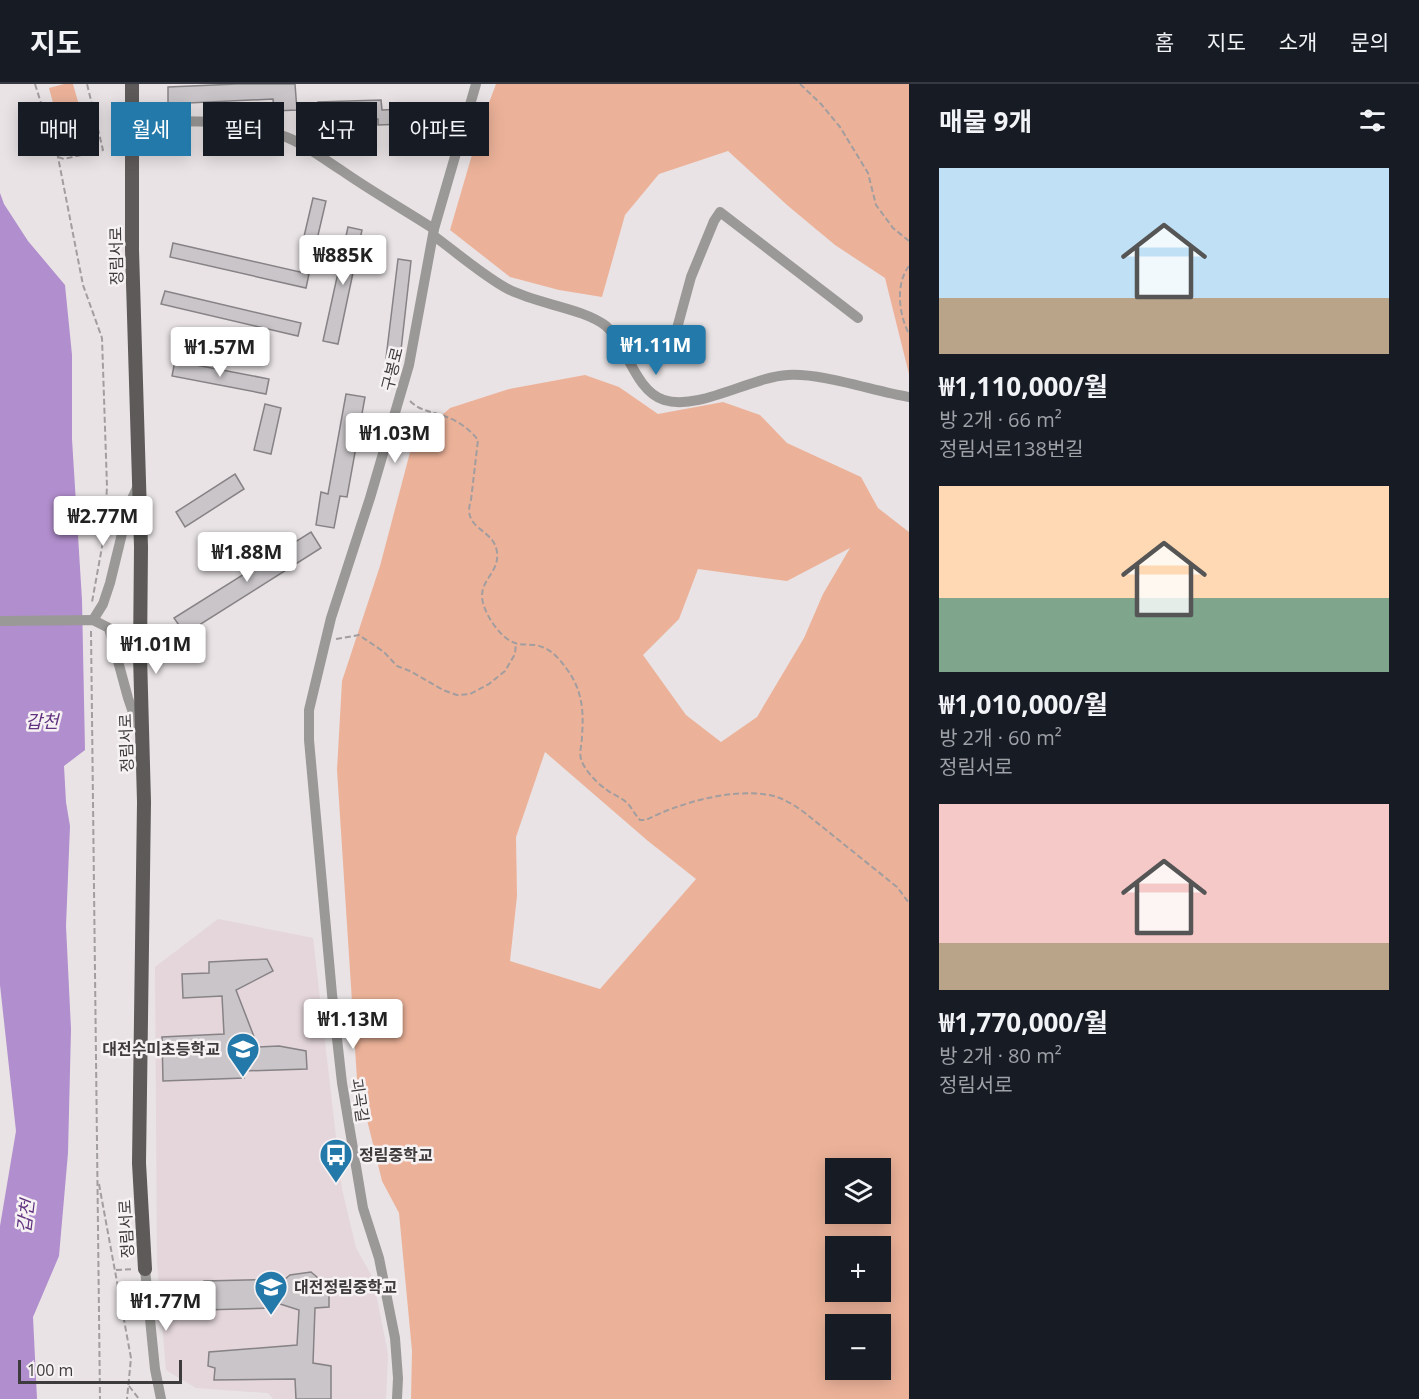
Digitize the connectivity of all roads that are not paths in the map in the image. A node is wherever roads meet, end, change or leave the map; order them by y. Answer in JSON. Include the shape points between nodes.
{"nodes":[{"id":1,"x":132,"y":84,"type":"edge"},
{"id":2,"x":476,"y":84,"type":"edge"},
{"id":3,"x":132,"y":102,"type":"edge"},
{"id":4,"x":191,"y":121,"type":"edge"},
{"id":5,"x":133,"y":156,"type":"edge"},
{"id":6,"x":434,"y":232,"type":"junction"},
{"id":7,"x":858,"y":318,"type":"dead end"},
{"id":8,"x":614,"y":334,"type":"junction"},
{"id":9,"x":909,"y":397,"type":"edge"},
{"id":10,"x":138,"y":486,"type":"junction"},
{"id":11,"x":90,"y":620,"type":"junction"},
{"id":12,"x":0,"y":621,"type":"edge"},
{"id":13,"x":313,"y":693,"type":"joint"},
{"id":14,"x":142,"y":736,"type":"junction"},
{"id":15,"x":140,"y":1269,"type":"joint"},
{"id":16,"x":161,"y":1399,"type":"edge"},
{"id":17,"x":397,"y":1399,"type":"edge"}],
"edges":[{"from":1,"to":3,"type":"main road","name":"정림서로"},
{"from":2,"to":6,"type":"street","name":"구봉로"},
{"from":4,"to":6,"type":"street","via":[[227,123],[285,136],[308,147]]},
{"from":5,"to":10,"type":"main road","name":"정림서로"},
{"from":6,"to":8,"type":"street","via":[[506,288],[583,315],[604,324]]},
{"from":6,"to":13,"type":"street","name":"구봉로","via":[[410,365]]},
{"from":7,"to":8,"type":"street","via":[[720,212],[691,277],[673,343],[667,351],[645,350]]},
{"from":8,"to":9,"type":"street","via":[[648,390],[662,400],[677,403],[789,375]]},
{"from":10,"to":11,"type":"street","via":[[129,505],[106,593]]},
{"from":10,"to":14,"type":"main road","name":"정림서로"},
{"from":11,"to":12,"type":"street"},
{"from":11,"to":14,"type":"street","via":[[109,628]]},
{"from":13,"to":17,"type":"street","name":"괴곡길","via":[[309,740],[342,1083],[363,1208],[392,1320]]},
{"from":14,"to":15,"type":"main road","name":"정림서로"},
{"from":15,"to":16,"type":"street","name":"정림서로"}]}
